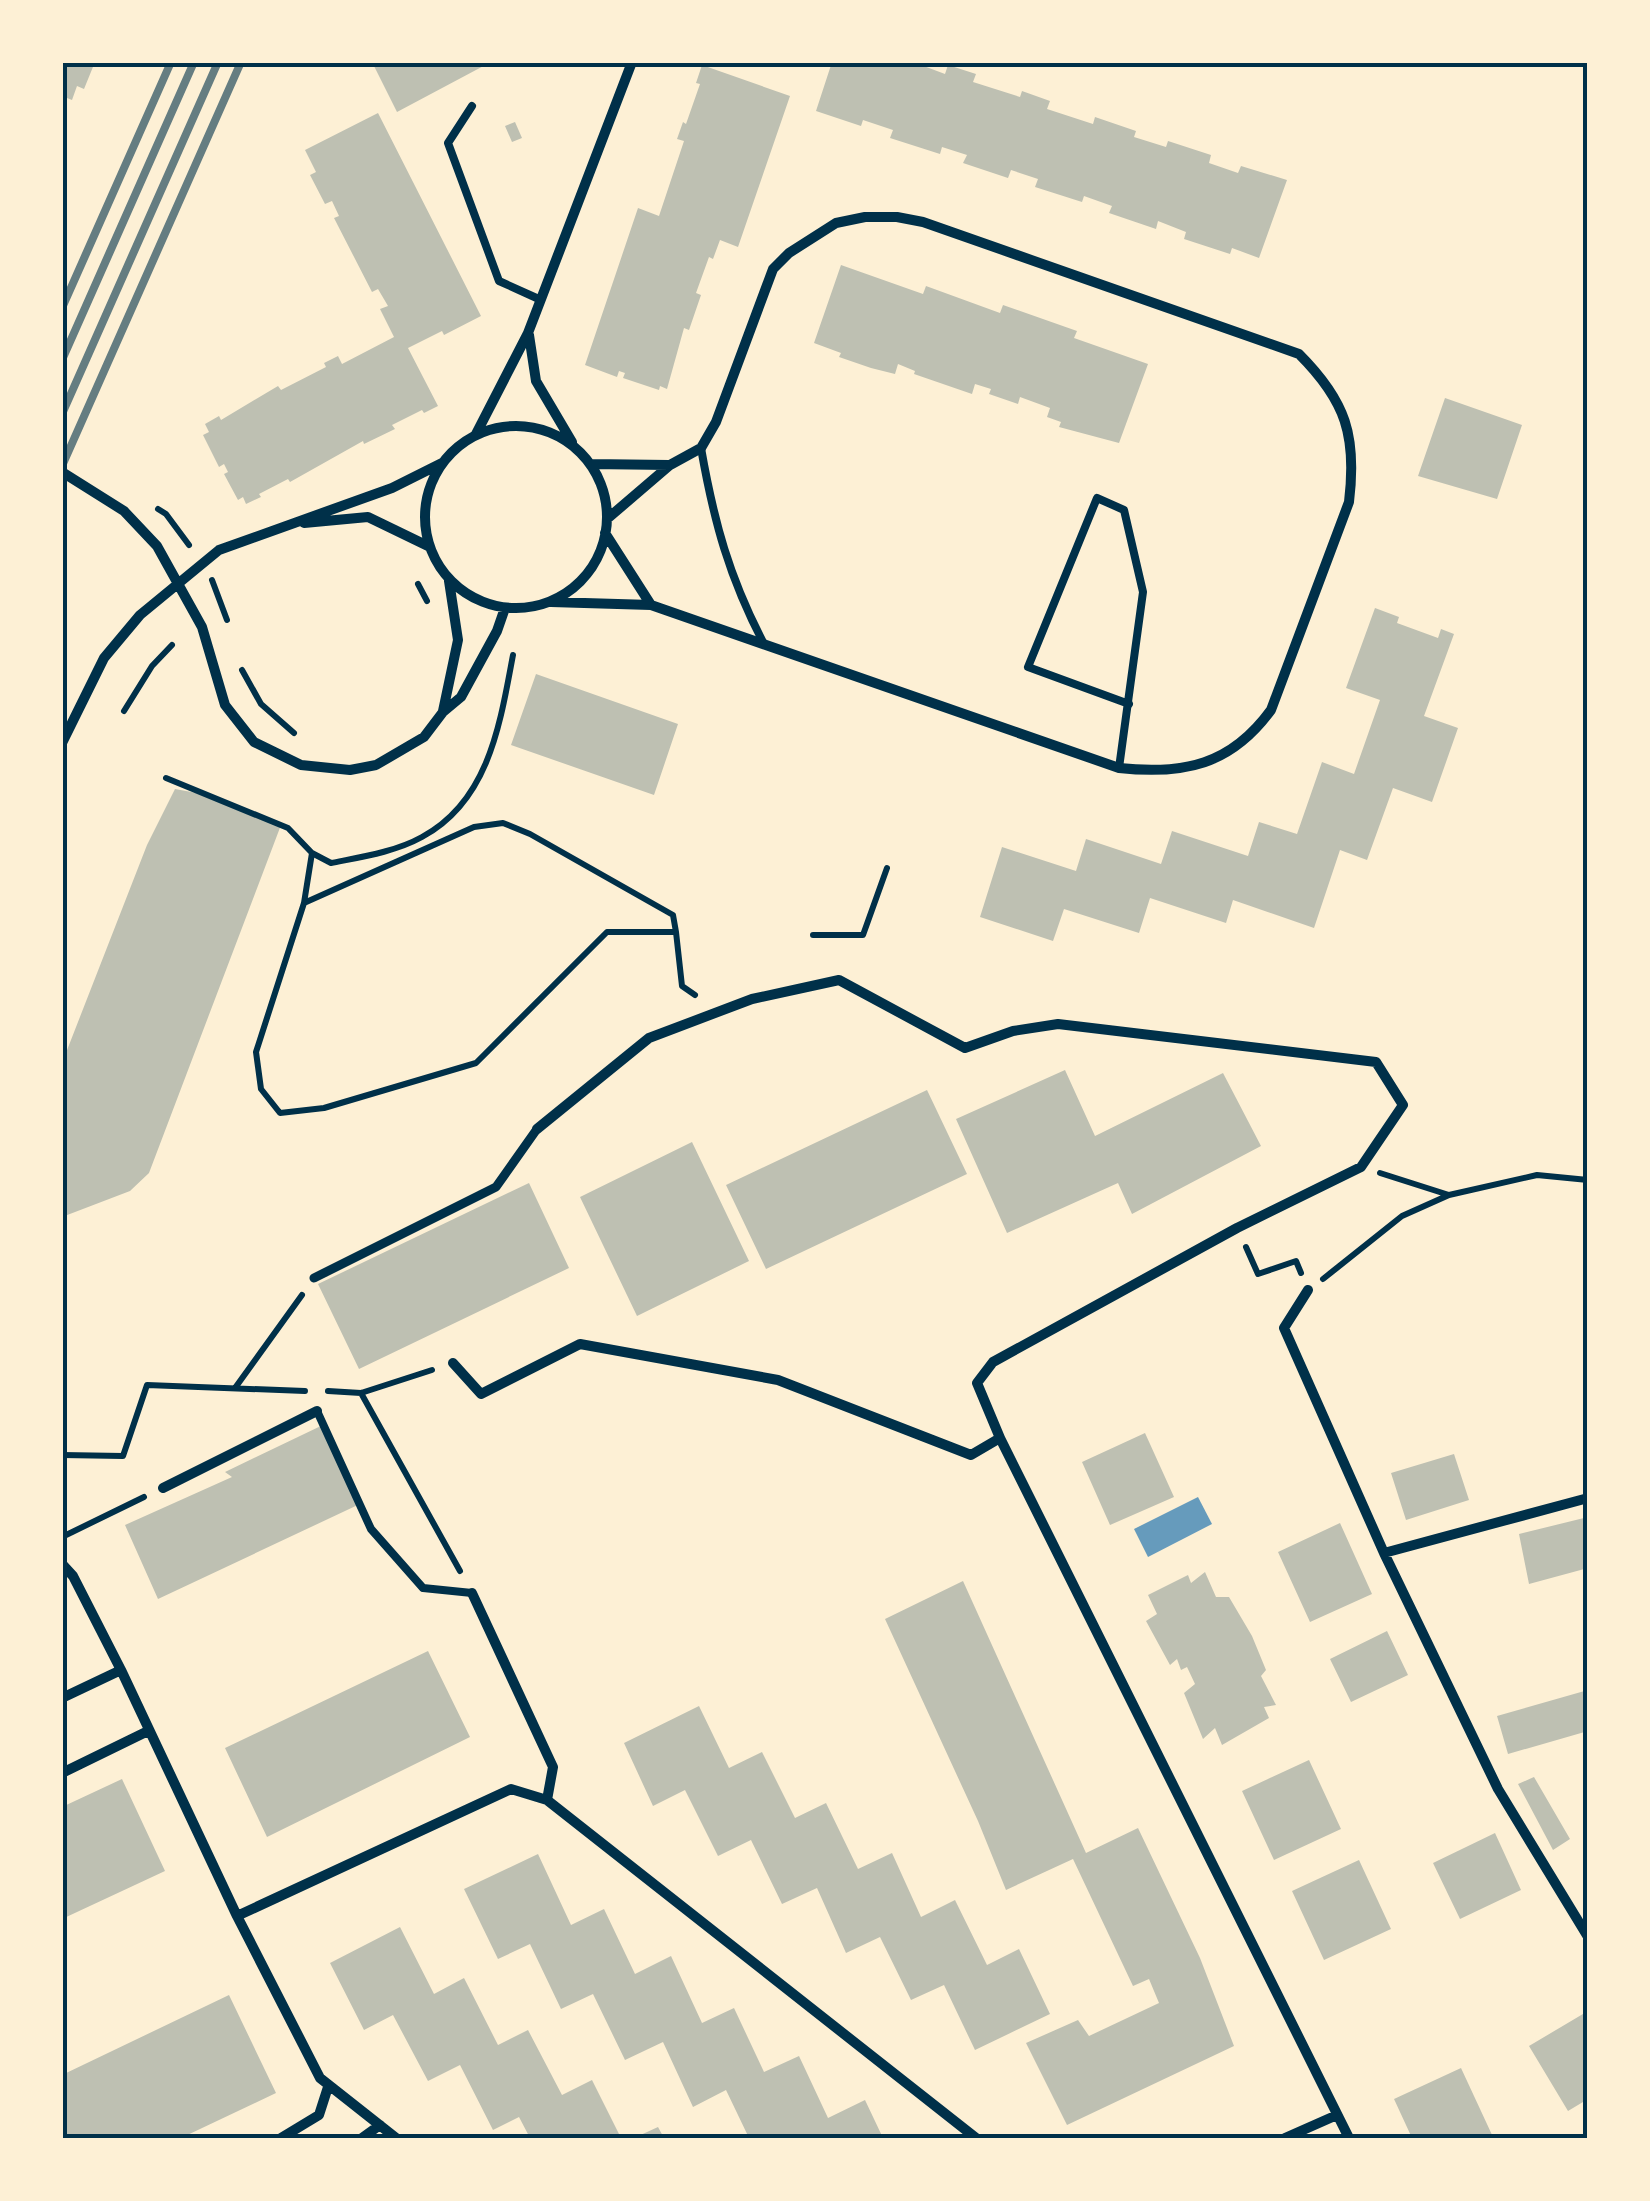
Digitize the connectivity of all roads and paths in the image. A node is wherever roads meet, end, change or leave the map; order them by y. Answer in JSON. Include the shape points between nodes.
{"nodes":[{"id":1,"x":632,"y":62,"type":"edge"},
{"id":2,"x":472,"y":106,"type":"dead end"},
{"id":3,"x":540,"y":300,"type":"junction"},
{"id":4,"x":528,"y":333,"type":"junction"},
{"id":5,"x":475,"y":434,"type":"junction"},
{"id":6,"x":575,"y":448,"type":"junction"},
{"id":7,"x":701,"y":448,"type":"junction"},
{"id":8,"x":442,"y":462,"type":"junction"},
{"id":9,"x":590,"y":464,"type":"junction"},
{"id":10,"x":670,"y":465,"type":"junction"},
{"id":11,"x":62,"y":472,"type":"edge"},
{"id":12,"x":154,"y":507,"type":"dead end"},
{"id":13,"x":607,"y":519,"type":"junction"},
{"id":14,"x":283,"y":525,"type":"junction"},
{"id":15,"x":606,"y":533,"type":"junction"},
{"id":16,"x":430,"y":547,"type":"junction"},
{"id":17,"x":192,"y":549,"type":"dead end"},
{"id":18,"x":210,"y":577,"type":"dead end"},
{"id":19,"x":448,"y":579,"type":"junction"},
{"id":20,"x":418,"y":584,"type":"dead end"},
{"id":21,"x":551,"y":602,"type":"junction"},
{"id":22,"x":651,"y":605,"type":"junction"},
{"id":23,"x":505,"y":608,"type":"junction"},
{"id":24,"x":435,"y":616,"type":"dead end"},
{"id":25,"x":230,"y":629,"type":"dead end"},
{"id":26,"x":172,"y":644,"type":"dead end"},
{"id":27,"x":764,"y":644,"type":"junction"},
{"id":28,"x":513,"y":653,"type":"dead end"},
{"id":29,"x":239,"y":659,"type":"dead end"},
{"id":30,"x":1129,"y":704,"type":"junction"},
{"id":31,"x":124,"y":711,"type":"dead end"},
{"id":32,"x":443,"y":712,"type":"junction"},
{"id":33,"x":299,"y":737,"type":"dead end"},
{"id":34,"x":62,"y":743,"type":"edge"},
{"id":35,"x":1120,"y":768,"type":"junction"},
{"id":36,"x":166,"y":778,"type":"dead end"},
{"id":37,"x":312,"y":853,"type":"junction"},
{"id":38,"x":887,"y":868,"type":"dead end"},
{"id":39,"x":304,"y":903,"type":"junction"},
{"id":40,"x":676,"y":932,"type":"junction"},
{"id":41,"x":813,"y":936,"type":"dead end"},
{"id":42,"x":707,"y":991,"type":"dead end"},
{"id":43,"x":537,"y":1130,"type":"joint"},
{"id":44,"x":1361,"y":1166,"type":"junction"},
{"id":45,"x":1588,"y":1180,"type":"edge"},
{"id":46,"x":1448,"y":1195,"type":"junction"},
{"id":47,"x":1237,"y":1228,"type":"junction"},
{"id":48,"x":314,"y":1278,"type":"joint"},
{"id":49,"x":1308,"y":1290,"type":"junction"},
{"id":50,"x":453,"y":1364,"type":"joint"},
{"id":51,"x":235,"y":1388,"type":"junction"},
{"id":52,"x":307,"y":1390,"type":"dead end"},
{"id":53,"x":325,"y":1391,"type":"dead end"},
{"id":54,"x":361,"y":1392,"type":"junction"},
{"id":55,"x":317,"y":1410,"type":"joint"},
{"id":56,"x":1000,"y":1438,"type":"junction"},
{"id":57,"x":62,"y":1455,"type":"edge"},
{"id":58,"x":163,"y":1488,"type":"joint"},
{"id":59,"x":1588,"y":1498,"type":"edge"},
{"id":60,"x":62,"y":1537,"type":"edge"},
{"id":61,"x":1384,"y":1553,"type":"junction"},
{"id":62,"x":62,"y":1564,"type":"edge"},
{"id":63,"x":472,"y":1594,"type":"junction"},
{"id":64,"x":121,"y":1670,"type":"junction"},
{"id":65,"x":62,"y":1698,"type":"edge"},
{"id":66,"x":148,"y":1731,"type":"junction"},
{"id":67,"x":62,"y":1773,"type":"edge"},
{"id":68,"x":547,"y":1800,"type":"junction"},
{"id":69,"x":237,"y":1916,"type":"junction"},
{"id":70,"x":1588,"y":1937,"type":"edge"},
{"id":71,"x":328,"y":2087,"type":"junction"},
{"id":72,"x":1337,"y":2114,"type":"junction"},
{"id":73,"x":380,"y":2124,"type":"junction"},
{"id":74,"x":281,"y":2138,"type":"edge"},
{"id":75,"x":362,"y":2138,"type":"edge"},
{"id":76,"x":396,"y":2138,"type":"edge"},
{"id":77,"x":976,"y":2138,"type":"edge"},
{"id":78,"x":1286,"y":2138,"type":"edge"},
{"id":79,"x":1349,"y":2138,"type":"edge"}],
"edges":[{"from":1,"to":3,"type":"street"},
{"from":2,"to":3,"type":"lane","via":[[448,144],[499,281]]},
{"from":3,"to":4,"type":"street"},
{"from":4,"to":5,"type":"street"},
{"from":4,"to":6,"type":"street","via":[[536,382]]},
{"from":5,"to":6,"type":"street","via":[[527,426]]},
{"from":5,"to":8,"type":"street"},
{"from":6,"to":9,"type":"street"},
{"from":7,"to":10,"type":"street"},
{"from":7,"to":27,"type":"lane","via":[[714,523]]},
{"from":7,"to":35,"type":"street","via":[[773,269],[807,238],[864,217],[923,222],[1299,354],[1343,410],[1352,473],[1349,502],[1271,710],[1256,731],[1211,760],[1182,770]]},
{"from":8,"to":14,"type":"street","via":[[392,488]]},
{"from":8,"to":16,"type":"street","via":[[425,509]]},
{"from":9,"to":10,"type":"street"},
{"from":9,"to":13,"type":"street"},
{"from":10,"to":13,"type":"street"},
{"from":11,"to":32,"type":"street","via":[[124,511],[157,546],[202,627],[225,705],[254,742],[301,765],[376,766],[424,737]]},
{"from":12,"to":17,"type":"path"},
{"from":13,"to":15,"type":"street"},
{"from":14,"to":16,"type":"street","via":[[368,517]]},
{"from":14,"to":34,"type":"street","via":[[219,550],[140,615],[104,658]]},
{"from":15,"to":21,"type":"street","via":[[587,575]]},
{"from":15,"to":22,"type":"street"},
{"from":16,"to":19,"type":"street"},
{"from":18,"to":25,"type":"path"},
{"from":19,"to":23,"type":"street","via":[[484,603]]},
{"from":19,"to":32,"type":"street","via":[[458,640]]},
{"from":20,"to":24,"type":"path"},
{"from":21,"to":22,"type":"street"},
{"from":21,"to":23,"type":"street"},
{"from":22,"to":27,"type":"street"},
{"from":23,"to":32,"type":"street","via":[[461,696]]},
{"from":26,"to":31,"type":"path"},
{"from":27,"to":35,"type":"street"},
{"from":28,"to":37,"type":"path","via":[[500,720],[476,788],[446,822],[419,839],[332,864]]},
{"from":29,"to":33,"type":"path","via":[[261,704]]},
{"from":30,"to":30,"type":"lane","via":[[1144,592],[1124,510],[1097,498],[1028,667]]},
{"from":30,"to":35,"type":"lane"},
{"from":36,"to":37,"type":"path","via":[[288,828]]},
{"from":37,"to":39,"type":"path"},
{"from":38,"to":41,"type":"path","via":[[863,935]]},
{"from":39,"to":40,"type":"path","via":[[474,828],[503,823],[673,914]]},
{"from":39,"to":40,"type":"path","via":[[256,1052],[261,1088],[280,1113],[324,1108],[476,1062],[606,932]]},
{"from":40,"to":42,"type":"path","via":[[682,986],[692,996]]},
{"from":43,"to":44,"type":"street","via":[[649,1038],[752,999],[839,980],[965,1048],[1058,1024],[1376,1062],[1403,1105]]},
{"from":43,"to":48,"type":"street","via":[[496,1187]]},
{"from":44,"to":46,"type":"path"},
{"from":44,"to":47,"type":"street"},
{"from":45,"to":46,"type":"path","via":[[1537,1175]]},
{"from":46,"to":49,"type":"path","via":[[1402,1216]]},
{"from":47,"to":49,"type":"path","via":[[1258,1274],[1296,1261]]},
{"from":47,"to":56,"type":"street","via":[[993,1362],[977,1383]]},
{"from":48,"to":51,"type":"path"},
{"from":49,"to":61,"type":"street","via":[[1284,1328]]},
{"from":50,"to":54,"type":"path"},
{"from":50,"to":56,"type":"street","via":[[482,1394],[580,1344],[778,1380],[970,1455]]},
{"from":51,"to":52,"type":"path"},
{"from":51,"to":57,"type":"path","via":[[148,1385],[123,1456]]},
{"from":53,"to":54,"type":"path"},
{"from":54,"to":63,"type":"path"},
{"from":55,"to":58,"type":"street"},
{"from":55,"to":63,"type":"lane","via":[[371,1529],[423,1588]]},
{"from":56,"to":72,"type":"street"},
{"from":58,"to":60,"type":"path"},
{"from":59,"to":61,"type":"street"},
{"from":61,"to":70,"type":"street","via":[[1498,1789]]},
{"from":62,"to":64,"type":"street"},
{"from":63,"to":68,"type":"street","via":[[553,1767]]},
{"from":64,"to":65,"type":"street"},
{"from":64,"to":66,"type":"street"},
{"from":66,"to":67,"type":"street"},
{"from":66,"to":69,"type":"street"},
{"from":68,"to":69,"type":"street","via":[[511,1789]]},
{"from":68,"to":77,"type":"street"},
{"from":69,"to":71,"type":"street"},
{"from":71,"to":73,"type":"street"},
{"from":71,"to":74,"type":"street","via":[[318,2115]]},
{"from":72,"to":78,"type":"street"},
{"from":72,"to":79,"type":"street"},
{"from":73,"to":75,"type":"street"},
{"from":73,"to":76,"type":"street"}]}
